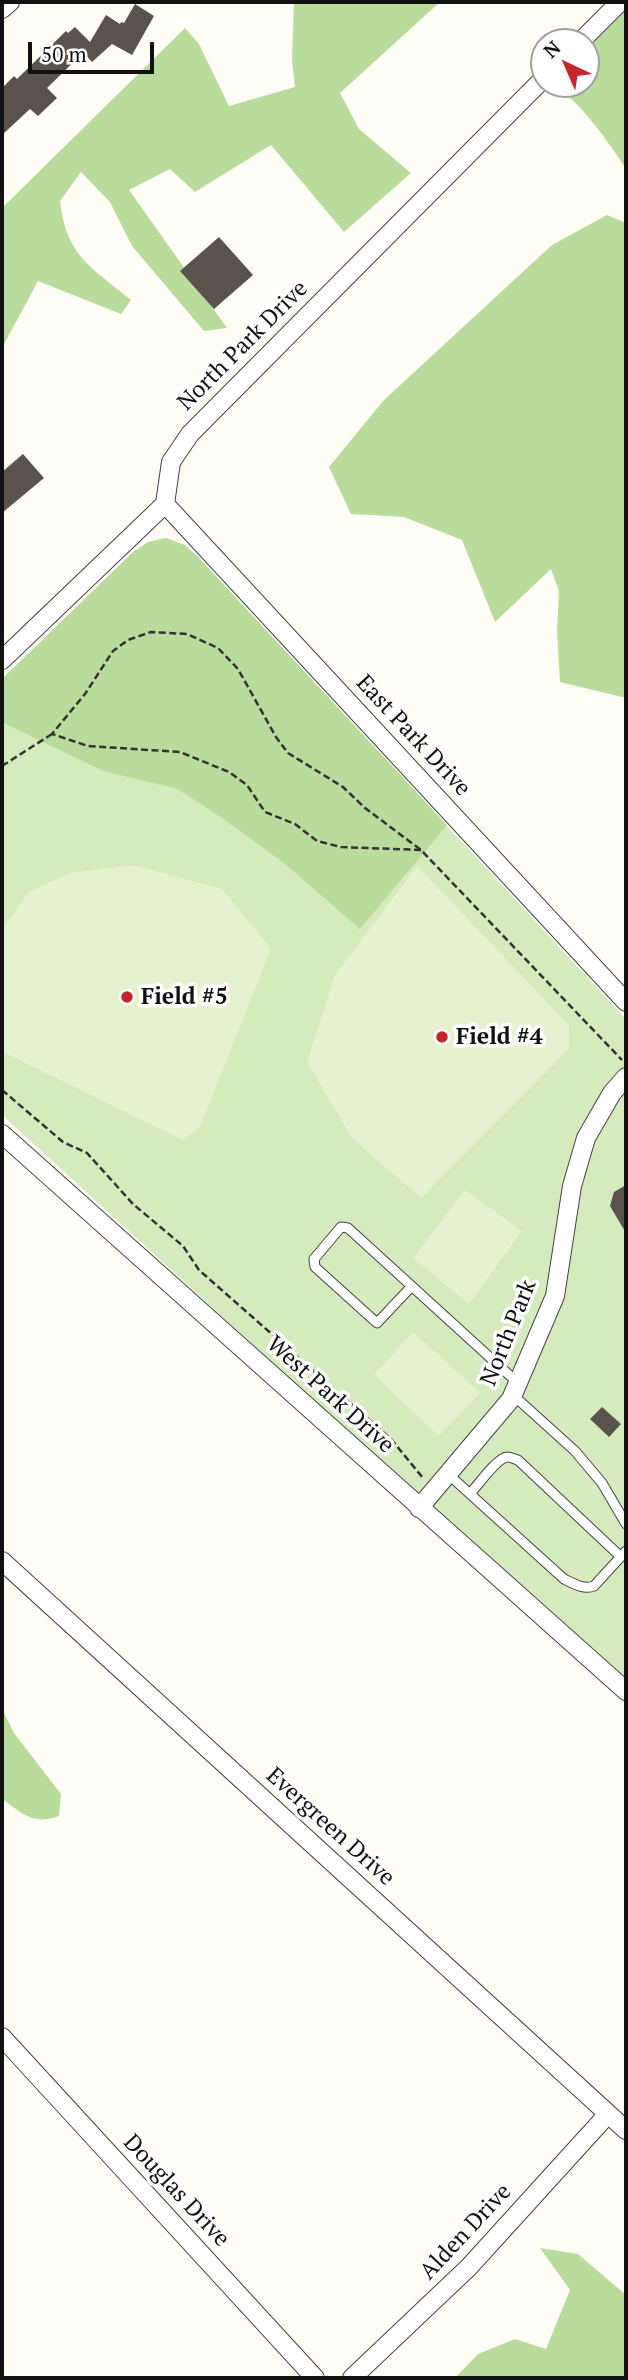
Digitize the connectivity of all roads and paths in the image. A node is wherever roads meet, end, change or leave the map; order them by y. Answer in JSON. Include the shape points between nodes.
{"nodes":[{"id":1,"x":10,"y":2,"type":"edge"},
{"id":2,"x":620,"y":2,"type":"edge"},
{"id":3,"x":2,"y":9,"type":"edge"},
{"id":4,"x":594,"y":28,"type":"edge"},
{"id":5,"x":530,"y":92,"type":"edge"},
{"id":6,"x":165,"y":504,"type":"junction"},
{"id":7,"x":2,"y":660,"type":"edge"},
{"id":8,"x":52,"y":734,"type":"junction"},
{"id":9,"x":2,"y":766,"type":"edge"},
{"id":10,"x":421,"y":850,"type":"junction"},
{"id":11,"x":626,"y":1002,"type":"edge"},
{"id":12,"x":624,"y":1069,"type":"edge"},
{"id":13,"x":2,"y":1090,"type":"edge"},
{"id":14,"x":2,"y":1136,"type":"edge"},
{"id":15,"x":411,"y":1287,"type":"junction"},
{"id":16,"x":515,"y":1389,"type":"junction"},
{"id":17,"x":448,"y":1474,"type":"junction"},
{"id":18,"x":423,"y":1478,"type":"dead end"},
{"id":19,"x":470,"y":1494,"type":"junction"},
{"id":20,"x":419,"y":1508,"type":"junction"},
{"id":21,"x":626,"y":1524,"type":"edge"},
{"id":22,"x":624,"y":1554,"type":"edge"},
{"id":23,"x":2,"y":1561,"type":"edge"},
{"id":24,"x":626,"y":1691,"type":"edge"},
{"id":25,"x":2,"y":2038,"type":"edge"},
{"id":26,"x":608,"y":2113,"type":"junction"},
{"id":27,"x":626,"y":2130,"type":"edge"},
{"id":28,"x":314,"y":2378,"type":"edge"},
{"id":29,"x":352,"y":2378,"type":"edge"}],
"edges":[{"from":1,"to":3,"type":"street"},
{"from":2,"to":4,"type":"street"},
{"from":5,"to":6,"type":"street","name":"North Park Drive","via":[[190,434],[171,462]]},
{"from":6,"to":7,"type":"street"},
{"from":6,"to":11,"type":"street","name":"East Park Drive"},
{"from":8,"to":9,"type":"path"},
{"from":8,"to":10,"type":"path","via":[[88,746],[180,752],[229,772],[247,785],[265,812],[295,824],[317,841],[341,847]]},
{"from":8,"to":10,"type":"path","via":[[113,651],[151,632],[187,634],[218,648],[238,669],[288,753],[343,787]]},
{"from":10,"to":12,"type":"path"},
{"from":12,"to":16,"type":"street","name":"North Park","via":[[586,1138],[572,1186],[555,1296]]},
{"from":13,"to":18,"type":"path","via":[[63,1142],[86,1153],[133,1204],[183,1246],[199,1270],[391,1439]]},
{"from":14,"to":20,"type":"street","name":"West Park Drive"},
{"from":15,"to":15,"type":"lane","via":[[348,1228],[341,1227],[314,1259],[315,1267],[377,1323]]},
{"from":15,"to":16,"type":"lane"},
{"from":16,"to":17,"type":"street","name":"North Park"},
{"from":16,"to":21,"type":"lane","via":[[602,1483]]},
{"from":17,"to":19,"type":"lane"},
{"from":17,"to":20,"type":"street","name":"North Park"},
{"from":19,"to":22,"type":"lane","via":[[564,1579],[579,1586],[594,1586]]},
{"from":19,"to":22,"type":"lane","via":[[503,1458],[518,1460]]},
{"from":20,"to":24,"type":"street","name":"West Park Drive"},
{"from":23,"to":26,"type":"street","name":"Evergreen Drive"},
{"from":25,"to":28,"type":"street","name":"Douglas Drive"},
{"from":26,"to":27,"type":"street","name":"Evergreen Drive"},
{"from":26,"to":29,"type":"street","name":"Alden Drive","via":[[469,2267]]}]}
